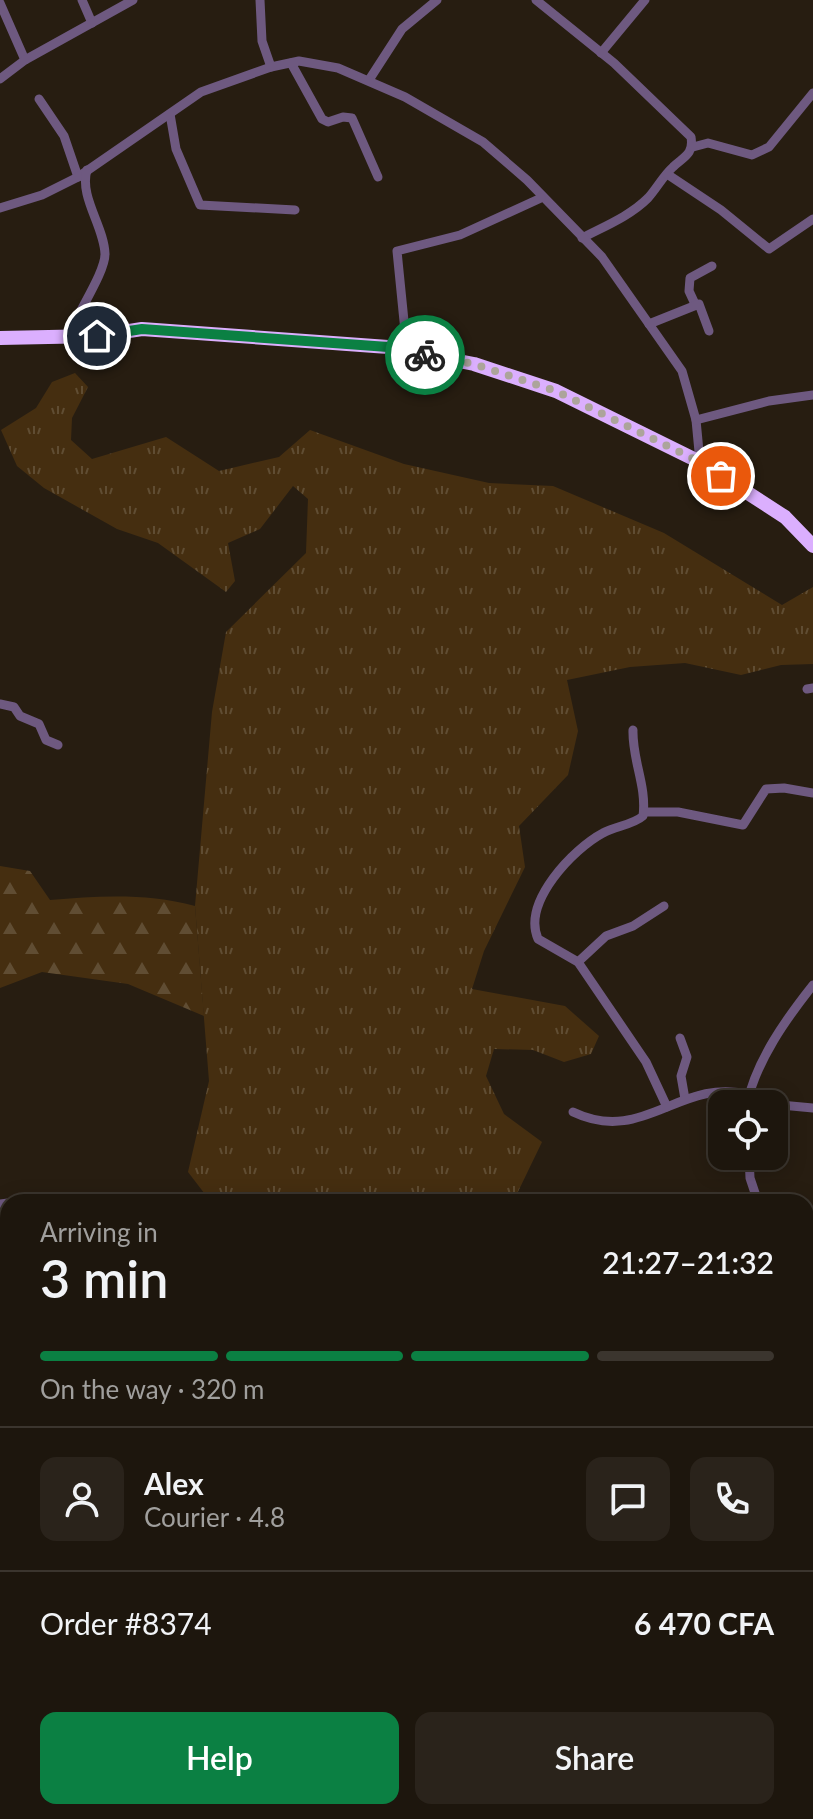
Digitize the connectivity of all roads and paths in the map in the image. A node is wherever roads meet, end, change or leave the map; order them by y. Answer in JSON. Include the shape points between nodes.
{"nodes":[{"id":1,"x":82,"y":0,"type":"edge"},
{"id":2,"x":133,"y":0,"type":"edge"},
{"id":3,"x":260,"y":0,"type":"edge"},
{"id":4,"x":437,"y":0,"type":"edge"},
{"id":5,"x":536,"y":0,"type":"edge"},
{"id":6,"x":645,"y":0,"type":"edge"},
{"id":7,"x":0,"y":3,"type":"edge"},
{"id":8,"x":92,"y":23,"type":"junction"},
{"id":9,"x":601,"y":53,"type":"junction"},
{"id":10,"x":25,"y":60,"type":"junction"},
{"id":11,"x":291,"y":63,"type":"junction"},
{"id":12,"x":271,"y":67,"type":"junction"},
{"id":13,"x":0,"y":79,"type":"edge"},
{"id":14,"x":369,"y":80,"type":"junction"},
{"id":15,"x":813,"y":93,"type":"edge"},
{"id":16,"x":39,"y":99,"type":"dead end"},
{"id":17,"x":170,"y":114,"type":"junction"},
{"id":18,"x":693,"y":147,"type":"junction"},
{"id":19,"x":87,"y":170,"type":"junction"},
{"id":20,"x":667,"y":174,"type":"junction"},
{"id":21,"x":78,"y":177,"type":"junction"},
{"id":22,"x":378,"y":177,"type":"dead end"},
{"id":23,"x":541,"y":198,"type":"junction"},
{"id":24,"x":0,"y":208,"type":"edge"},
{"id":25,"x":295,"y":210,"type":"dead end"},
{"id":26,"x":813,"y":219,"type":"edge"},
{"id":27,"x":582,"y":238,"type":"junction"},
{"id":28,"x":712,"y":266,"type":"dead end"},
{"id":29,"x":695,"y":304,"type":"junction"},
{"id":30,"x":649,"y":324,"type":"junction"},
{"id":31,"x":709,"y":331,"type":"dead end"},
{"id":32,"x":70,"y":334,"type":"junction"},
{"id":33,"x":0,"y":338,"type":"edge"},
{"id":34,"x":388,"y":347,"type":"junction"},
{"id":35,"x":813,"y":395,"type":"edge"},
{"id":36,"x":696,"y":420,"type":"junction"},
{"id":37,"x":700,"y":462,"type":"junction"},
{"id":38,"x":813,"y":546,"type":"edge"},
{"id":39,"x":0,"y":704,"type":"edge"},
{"id":40,"x":633,"y":730,"type":"dead end"},
{"id":41,"x":58,"y":745,"type":"dead end"},
{"id":42,"x":813,"y":793,"type":"edge"},
{"id":43,"x":644,"y":812,"type":"junction"},
{"id":44,"x":664,"y":906,"type":"dead end"},
{"id":45,"x":578,"y":962,"type":"junction"},
{"id":46,"x":813,"y":985,"type":"edge"},
{"id":47,"x":680,"y":1038,"type":"dead end"},
{"id":48,"x":752,"y":1090,"type":"edge"},
{"id":49,"x":708,"y":1095,"type":"edge"},
{"id":50,"x":685,"y":1099,"type":"junction"},
{"id":51,"x":788,"y":1105,"type":"edge"},
{"id":52,"x":667,"y":1107,"type":"junction"},
{"id":53,"x":813,"y":1108,"type":"edge"},
{"id":54,"x":573,"y":1112,"type":"dead end"},
{"id":55,"x":750,"y":1170,"type":"edge"},
{"id":56,"x":755,"y":1194,"type":"edge"}],
"edges":[{"from":1,"to":8,"type":"street"},
{"from":2,"to":8,"type":"street"},
{"from":3,"to":12,"type":"street","via":[[262,41]]},
{"from":4,"to":14,"type":"street","via":[[402,29]]},
{"from":5,"to":9,"type":"street"},
{"from":6,"to":9,"type":"street"},
{"from":7,"to":10,"type":"street"},
{"from":8,"to":10,"type":"street"},
{"from":9,"to":18,"type":"street","via":[[647,92],[691,137]]},
{"from":10,"to":13,"type":"street"},
{"from":11,"to":12,"type":"street"},
{"from":11,"to":14,"type":"street","via":[[317,63]]},
{"from":11,"to":22,"type":"street","via":[[322,119],[352,118]]},
{"from":12,"to":17,"type":"street","via":[[201,92]]},
{"from":14,"to":23,"type":"street","via":[[483,142]]},
{"from":15,"to":18,"type":"street","via":[[769,147],[752,155],[708,143]]},
{"from":16,"to":21,"type":"street","via":[[64,136]]},
{"from":17,"to":19,"type":"street"},
{"from":17,"to":25,"type":"street","via":[[176,149],[200,205]]},
{"from":18,"to":20,"type":"street"},
{"from":19,"to":21,"type":"street"},
{"from":19,"to":32,"type":"street","via":[[83,182],[105,258]]},
{"from":20,"to":26,"type":"street","via":[[769,249]]},
{"from":20,"to":27,"type":"street","via":[[634,209]]},
{"from":21,"to":24,"type":"street"},
{"from":23,"to":27,"type":"street"},
{"from":23,"to":34,"type":"street","via":[[460,235],[397,251],[405,331]]},
{"from":27,"to":30,"type":"street","via":[[602,257]]},
{"from":28,"to":29,"type":"street","via":[[690,278]]},
{"from":29,"to":30,"type":"street"},
{"from":29,"to":31,"type":"street","via":[[702,307]]},
{"from":30,"to":36,"type":"street","via":[[682,371]]},
{"from":32,"to":33,"type":"highway"},
{"from":32,"to":34,"type":"highway","via":[[142,329]]},
{"from":34,"to":37,"type":"highway","via":[[474,364],[556,391]]},
{"from":35,"to":36,"type":"street"},
{"from":36,"to":37,"type":"street"},
{"from":37,"to":38,"type":"highway","via":[[785,517]]},
{"from":39,"to":41,"type":"street","via":[[39,724],[46,740]]},
{"from":40,"to":43,"type":"street"},
{"from":42,"to":43,"type":"street","via":[[766,789],[743,825],[678,812]]},
{"from":43,"to":45,"type":"street","via":[[638,820],[602,833],[568,861],[542,899],[536,936]]},
{"from":44,"to":45,"type":"street","via":[[606,936]]},
{"from":45,"to":52,"type":"street","via":[[646,1062]]},
{"from":46,"to":48,"type":"street","via":[[773,1043]]},
{"from":47,"to":50,"type":"street","via":[[687,1057],[681,1076]]},
{"from":49,"to":50,"type":"street"},
{"from":50,"to":52,"type":"street"},
{"from":51,"to":53,"type":"street"},
{"from":52,"to":54,"type":"street","via":[[629,1122],[607,1123]]},
{"from":55,"to":56,"type":"street"}]}
